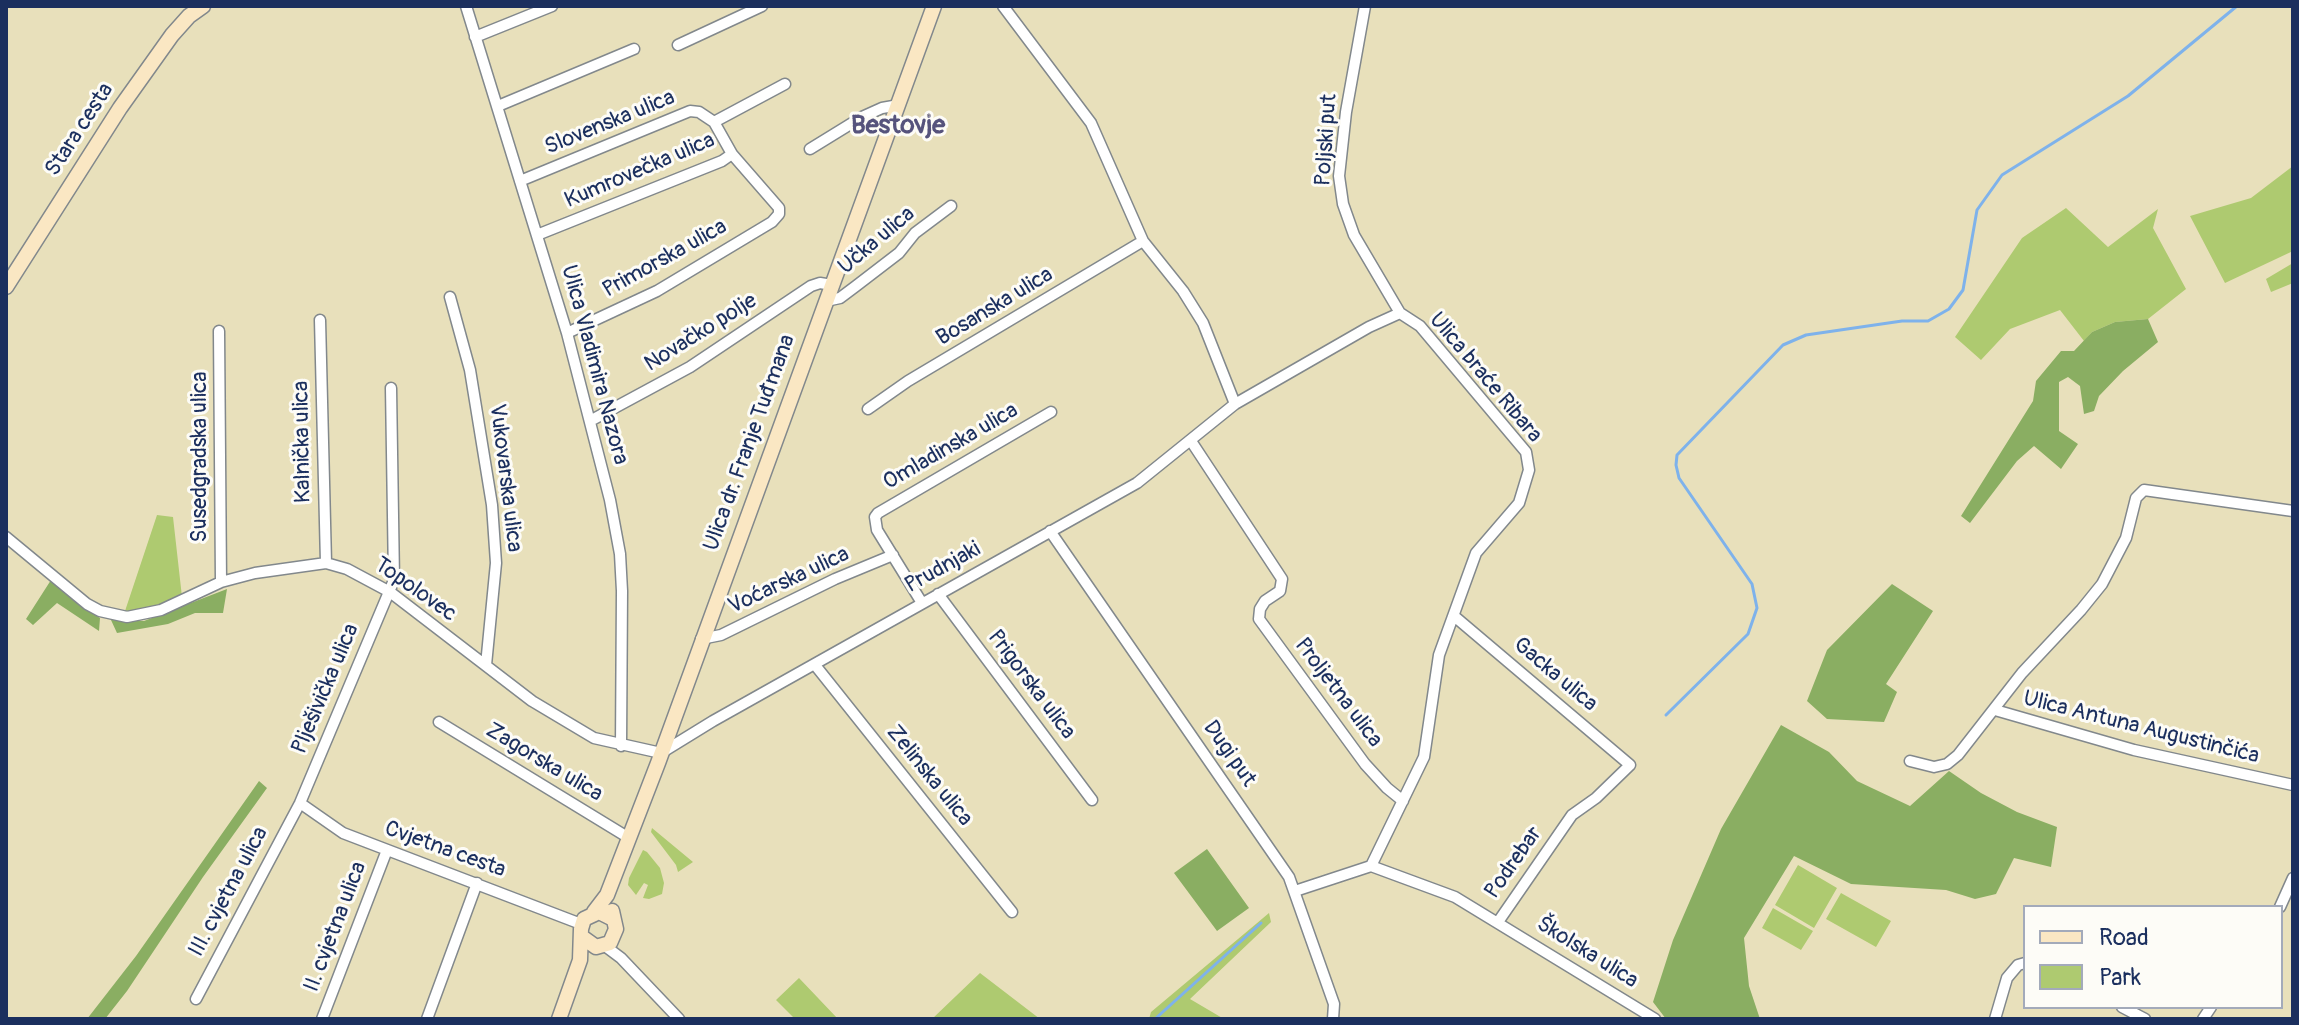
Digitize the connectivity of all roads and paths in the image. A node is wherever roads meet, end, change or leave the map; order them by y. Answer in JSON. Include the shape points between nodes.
{"nodes":[{"id":1,"x":203,"y":6,"type":"edge"},
{"id":2,"x":466,"y":6,"type":"edge"},
{"id":3,"x":552,"y":6,"type":"edge"},
{"id":4,"x":762,"y":6,"type":"edge"},
{"id":5,"x":934,"y":6,"type":"edge"},
{"id":6,"x":1003,"y":6,"type":"edge"},
{"id":7,"x":1365,"y":6,"type":"edge"},
{"id":8,"x":475,"y":37,"type":"junction"},
{"id":9,"x":678,"y":45,"type":"dead end"},
{"id":10,"x":634,"y":49,"type":"dead end"},
{"id":11,"x":785,"y":84,"type":"dead end"},
{"id":12,"x":899,"y":105,"type":"junction"},
{"id":13,"x":498,"y":106,"type":"junction"},
{"id":14,"x":714,"y":122,"type":"junction"},
{"id":15,"x":810,"y":149,"type":"dead end"},
{"id":16,"x":732,"y":154,"type":"junction"},
{"id":17,"x":520,"y":181,"type":"junction"},
{"id":18,"x":951,"y":206,"type":"dead end"},
{"id":19,"x":779,"y":214,"type":"joint"},
{"id":20,"x":537,"y":235,"type":"junction"},
{"id":21,"x":1143,"y":241,"type":"junction"},
{"id":22,"x":832,"y":285,"type":"junction"},
{"id":23,"x":6,"y":287,"type":"edge"},
{"id":24,"x":450,"y":297,"type":"dead end"},
{"id":25,"x":826,"y":301,"type":"junction"},
{"id":26,"x":1400,"y":313,"type":"junction"},
{"id":27,"x":320,"y":320,"type":"dead end"},
{"id":28,"x":219,"y":331,"type":"dead end"},
{"id":29,"x":567,"y":333,"type":"junction"},
{"id":30,"x":391,"y":388,"type":"dead end"},
{"id":31,"x":1235,"y":404,"type":"junction"},
{"id":32,"x":868,"y":409,"type":"dead end"},
{"id":33,"x":1051,"y":412,"type":"dead end"},
{"id":34,"x":590,"y":421,"type":"junction"},
{"id":35,"x":1191,"y":441,"type":"junction"},
{"id":36,"x":2293,"y":511,"type":"edge"},
{"id":37,"x":1050,"y":531,"type":"junction"},
{"id":38,"x":6,"y":537,"type":"edge"},
{"id":39,"x":893,"y":555,"type":"junction"},
{"id":40,"x":326,"y":563,"type":"junction"},
{"id":41,"x":221,"y":582,"type":"junction"},
{"id":42,"x":390,"y":592,"type":"junction"},
{"id":43,"x":938,"y":594,"type":"junction"},
{"id":44,"x":922,"y":603,"type":"junction"},
{"id":45,"x":1454,"y":616,"type":"junction"},
{"id":46,"x":701,"y":639,"type":"junction"},
{"id":47,"x":486,"y":665,"type":"junction"},
{"id":48,"x":815,"y":665,"type":"junction"},
{"id":49,"x":1995,"y":710,"type":"junction"},
{"id":50,"x":439,"y":722,"type":"dead end"},
{"id":51,"x":621,"y":746,"type":"junction"},
{"id":52,"x":661,"y":753,"type":"junction"},
{"id":53,"x":1910,"y":761,"type":"dead end"},
{"id":54,"x":1630,"y":765,"type":"joint"},
{"id":55,"x":2293,"y":785,"type":"edge"},
{"id":56,"x":1092,"y":800,"type":"dead end"},
{"id":57,"x":1403,"y":801,"type":"junction"},
{"id":58,"x":300,"y":803,"type":"junction"},
{"id":59,"x":629,"y":838,"type":"junction"},
{"id":60,"x":387,"y":850,"type":"junction"},
{"id":61,"x":1371,"y":866,"type":"junction"},
{"id":62,"x":2293,"y":878,"type":"edge"},
{"id":63,"x":477,"y":883,"type":"junction"},
{"id":64,"x":1295,"y":891,"type":"junction"},
{"id":65,"x":607,"y":895,"type":"junction"},
{"id":66,"x":2281,"y":905,"type":"edge"},
{"id":67,"x":594,"y":912,"type":"junction"},
{"id":68,"x":1012,"y":912,"type":"dead end"},
{"id":69,"x":613,"y":919,"type":"junction"},
{"id":70,"x":1498,"y":922,"type":"junction"},
{"id":71,"x":582,"y":931,"type":"junction"},
{"id":72,"x":605,"y":944,"type":"junction"},
{"id":73,"x":580,"y":960,"type":"junction"},
{"id":74,"x":2023,"y":964,"type":"edge"},
{"id":75,"x":196,"y":999,"type":"dead end"},
{"id":76,"x":2126,"y":1009,"type":"edge"},
{"id":77,"x":322,"y":1019,"type":"edge"},
{"id":78,"x":427,"y":1019,"type":"edge"},
{"id":79,"x":559,"y":1019,"type":"edge"},
{"id":80,"x":679,"y":1019,"type":"edge"},
{"id":81,"x":1333,"y":1019,"type":"edge"},
{"id":82,"x":1655,"y":1019,"type":"edge"},
{"id":83,"x":1995,"y":1019,"type":"edge"},
{"id":84,"x":2145,"y":1019,"type":"edge"}],
"edges":[{"from":1,"to":23,"type":"main road","name":"Stara cesta","via":[[172,35],[120,108]]},
{"from":2,"to":8,"type":"street","name":"Ulica Vladimira Nazora"},
{"from":3,"to":8,"type":"street"},
{"from":4,"to":9,"type":"street"},
{"from":5,"to":12,"type":"main road","name":"Ulica dr. Franje Tuđmana"},
{"from":6,"to":21,"type":"street","via":[[1091,123]]},
{"from":7,"to":26,"type":"street","name":"Poljski put","via":[[1339,176],[1354,235]]},
{"from":8,"to":13,"type":"street","name":"Ulica Vladimira Nazora"},
{"from":10,"to":13,"type":"street"},
{"from":11,"to":14,"type":"street"},
{"from":12,"to":15,"type":"street","via":[[862,117]]},
{"from":12,"to":22,"type":"main road","name":"Ulica dr. Franje Tuđmana"},
{"from":13,"to":17,"type":"street","name":"Ulica Vladimira Nazora"},
{"from":14,"to":16,"type":"street"},
{"from":14,"to":17,"type":"street","name":"Slovenska ulica","via":[[690,111]]},
{"from":16,"to":19,"type":"street","name":"Kumrovečka ulica"},
{"from":16,"to":20,"type":"street","name":"Kumrovečka ulica"},
{"from":17,"to":20,"type":"street","name":"Ulica Vladimira Nazora"},
{"from":18,"to":25,"type":"street","name":"Učka ulica","via":[[856,286]]},
{"from":19,"to":29,"type":"street","name":"Primorska ulica","via":[[657,291]]},
{"from":20,"to":29,"type":"street","name":"Ulica Vladimira Nazora"},
{"from":21,"to":31,"type":"street","via":[[1203,323]]},
{"from":21,"to":32,"type":"street","name":"Bosanska ulica"},
{"from":22,"to":25,"type":"main road","name":"Ulica dr. Franje Tuđmana"},
{"from":22,"to":34,"type":"street","name":"Novačko polje","via":[[811,286],[690,367]]},
{"from":24,"to":47,"type":"street","name":"Vukovarska ulica","via":[[470,370],[492,505],[496,563]]},
{"from":25,"to":46,"type":"main road","name":"Ulica dr. Franje Tuđmana"},
{"from":26,"to":31,"type":"street","name":"Ulica braće Ribara"},
{"from":26,"to":45,"type":"street","name":"Ulica braće Ribara","via":[[1420,326],[1528,458],[1519,503],[1476,553]]},
{"from":27,"to":40,"type":"street","name":"Kalnička ulica"},
{"from":28,"to":41,"type":"street","name":"Susedgradska ulica"},
{"from":29,"to":34,"type":"street","name":"Ulica Vladimira Nazora"},
{"from":30,"to":42,"type":"street","name":"Plješivička ulica"},
{"from":31,"to":35,"type":"street","name":"Prudnjaki"},
{"from":33,"to":39,"type":"street","name":"Omladinska ulica","via":[[878,513],[874,522]]},
{"from":34,"to":51,"type":"street","name":"Ulica Vladimira Nazora","via":[[620,554]]},
{"from":35,"to":37,"type":"street","name":"Prudnjaki","via":[[1137,483]]},
{"from":35,"to":57,"type":"street","name":"Proljetna ulica","via":[[1282,579],[1280,591],[1265,601],[1259,619],[1365,764]]},
{"from":36,"to":49,"type":"street","via":[[2144,490],[2136,498],[2126,538],[2102,584]]},
{"from":37,"to":43,"type":"street","name":"Prudnjaki"},
{"from":37,"to":64,"type":"street","name":"Dugi put","via":[[1266,841]]},
{"from":38,"to":41,"type":"street","name":"Topolovec","via":[[87,604],[114,615],[161,610]]},
{"from":39,"to":44,"type":"street","name":"Omladinska ulica"},
{"from":39,"to":46,"type":"street","name":"Voćarska ulica","via":[[721,635]]},
{"from":40,"to":41,"type":"street","name":"Topolovec"},
{"from":40,"to":42,"type":"street","name":"Topolovec"},
{"from":42,"to":47,"type":"street","name":"Topolovec"},
{"from":42,"to":58,"type":"street","name":"Plješivička ulica"},
{"from":43,"to":44,"type":"street","name":"Prudnjaki"},
{"from":43,"to":56,"type":"street","name":"Prigorska ulica"},
{"from":44,"to":48,"type":"street","name":"Prudnjaki"},
{"from":45,"to":54,"type":"street","name":"Gacka ulica"},
{"from":45,"to":57,"type":"street","name":"Ulica braće Ribara","via":[[1439,655],[1424,757]]},
{"from":46,"to":52,"type":"main road","name":"Ulica dr. Franje Tuđmana"},
{"from":47,"to":51,"type":"street","name":"Topolovec","via":[[532,701],[594,738]]},
{"from":48,"to":52,"type":"street","name":"Prudnjaki"},
{"from":48,"to":68,"type":"street","name":"Zelinska ulica"},
{"from":49,"to":53,"type":"street","name":"Ulica Antuna Augustinčića","via":[[1947,764],[1934,767]]},
{"from":49,"to":55,"type":"street","name":"Ulica Antuna Augustinčića","via":[[2134,750]]},
{"from":50,"to":59,"type":"street","name":"Zagorska ulica"},
{"from":51,"to":52,"type":"street","name":"Topolovec"},
{"from":52,"to":59,"type":"main road","name":"Ulica dr. Franje Tuđmana"},
{"from":54,"to":70,"type":"street","name":"Podrebar","via":[[1572,815]]},
{"from":57,"to":61,"type":"street","name":"Ulica braće Ribara"},
{"from":58,"to":60,"type":"street","name":"Cvjetna cesta","via":[[343,833]]},
{"from":58,"to":75,"type":"street","name":"III. cvjetna ulica"},
{"from":59,"to":65,"type":"main road","name":"Ulica dr. Franje Tuđmana"},
{"from":60,"to":63,"type":"street","name":"Cvjetna cesta"},
{"from":60,"to":77,"type":"street","name":"II. cvjetna ulica"},
{"from":61,"to":64,"type":"street"},
{"from":61,"to":70,"type":"street","name":"Podrebar","via":[[1455,897]]},
{"from":62,"to":66,"type":"street"},
{"from":63,"to":71,"type":"street","name":"Cvjetna cesta"},
{"from":63,"to":78,"type":"street"},
{"from":64,"to":81,"type":"street","name":"Dugi put","via":[[1334,1004]]},
{"from":65,"to":67,"type":"main road","name":"Ulica dr. Franje Tuđmana"},
{"from":65,"to":69,"type":"main road"},
{"from":67,"to":69,"type":"main road"},
{"from":67,"to":71,"type":"main road","via":[[584,919]]},
{"from":69,"to":72,"type":"main road","via":[[616,929]]},
{"from":70,"to":82,"type":"street","name":"Školska ulica"},
{"from":71,"to":72,"type":"main road"},
{"from":71,"to":73,"type":"main road"},
{"from":72,"to":73,"type":"main road"},
{"from":72,"to":80,"type":"street"},
{"from":73,"to":79,"type":"main road"},
{"from":74,"to":83,"type":"street","via":[[2007,978]]},
{"from":76,"to":84,"type":"street"}]}
